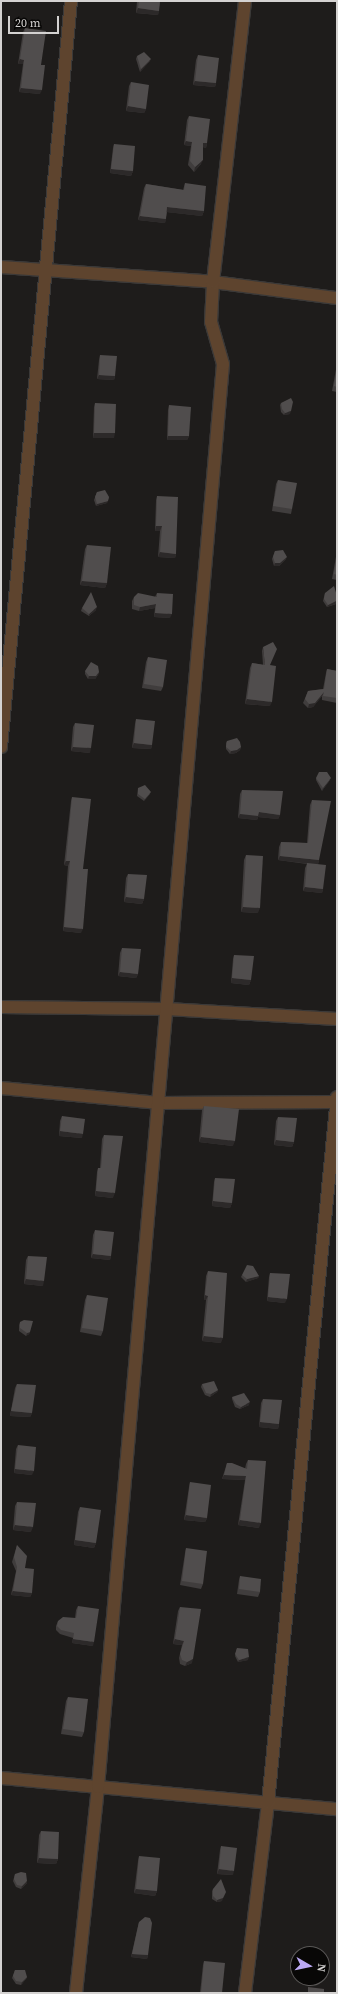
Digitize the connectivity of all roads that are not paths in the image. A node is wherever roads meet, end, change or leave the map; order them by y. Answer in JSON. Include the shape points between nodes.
{"nodes":[{"id":1,"x":71,"y":1,"type":"edge"},
{"id":2,"x":245,"y":1,"type":"edge"},
{"id":3,"x":1,"y":267,"type":"edge"},
{"id":4,"x":44,"y":271,"type":"junction"},
{"id":5,"x":212,"y":282,"type":"junction"},
{"id":6,"x":337,"y":298,"type":"edge"},
{"id":7,"x":1,"y":747,"type":"edge"},
{"id":8,"x":1,"y":1007,"type":"edge"},
{"id":9,"x":167,"y":1009,"type":"junction"},
{"id":10,"x":337,"y":1019,"type":"edge"},
{"id":11,"x":1,"y":1088,"type":"edge"},
{"id":12,"x":337,"y":1097,"type":"edge"},
{"id":13,"x":337,"y":1102,"type":"edge"},
{"id":14,"x":159,"y":1103,"type":"junction"},
{"id":15,"x":1,"y":1778,"type":"edge"},
{"id":16,"x":98,"y":1787,"type":"junction"},
{"id":17,"x":268,"y":1803,"type":"junction"},
{"id":18,"x":337,"y":1809,"type":"edge"},
{"id":19,"x":76,"y":1993,"type":"edge"},
{"id":20,"x":245,"y":1993,"type":"edge"}],
"edges":[{"from":1,"to":4,"type":"street"},
{"from":2,"to":5,"type":"street"},
{"from":3,"to":4,"type":"street"},
{"from":4,"to":5,"type":"street"},
{"from":4,"to":7,"type":"street"},
{"from":5,"to":6,"type":"street"},
{"from":5,"to":9,"type":"street","via":[[211,322],[223,364]]},
{"from":8,"to":9,"type":"street"},
{"from":9,"to":10,"type":"street"},
{"from":9,"to":14,"type":"street"},
{"from":11,"to":14,"type":"street"},
{"from":12,"to":13,"type":"street"},
{"from":13,"to":14,"type":"street"},
{"from":13,"to":17,"type":"street"},
{"from":14,"to":16,"type":"street"},
{"from":15,"to":16,"type":"street"},
{"from":16,"to":17,"type":"street"},
{"from":16,"to":19,"type":"street"},
{"from":17,"to":18,"type":"street"},
{"from":17,"to":20,"type":"street"}]}
